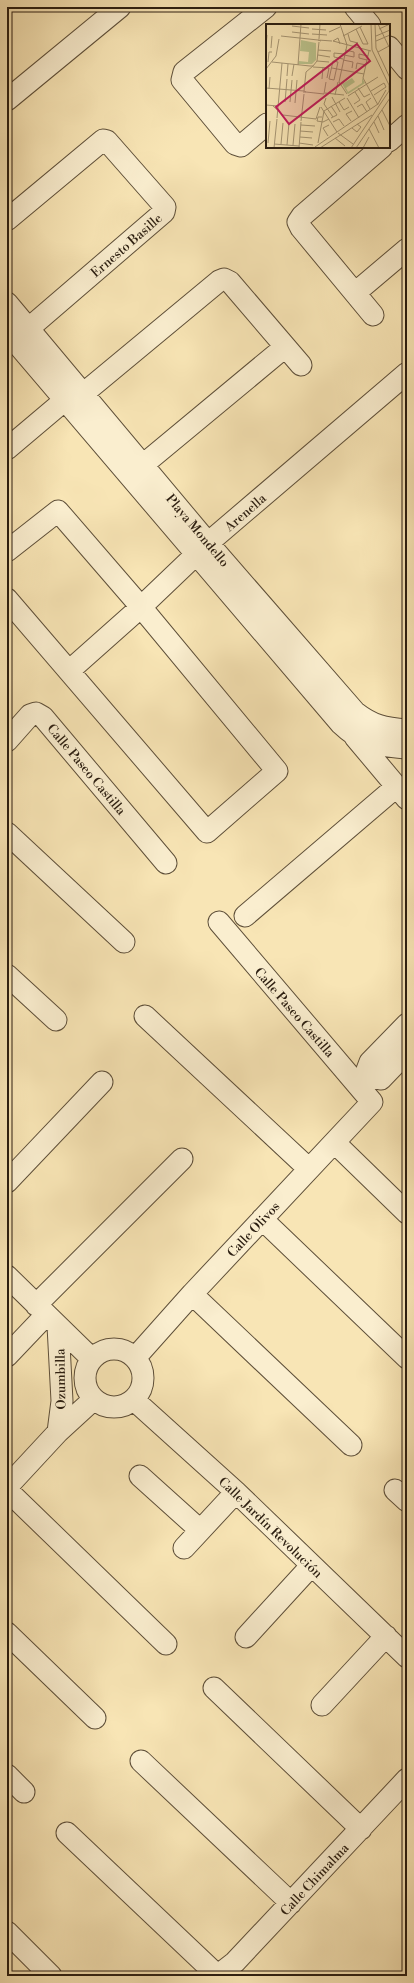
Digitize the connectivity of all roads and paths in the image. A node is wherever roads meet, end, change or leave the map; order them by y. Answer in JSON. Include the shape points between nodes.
{"nodes":[{"id":1,"x":120,"y":7,"type":"edge"},
{"id":2,"x":266,"y":7,"type":"edge"},
{"id":3,"x":355,"y":7,"type":"edge"},
{"id":4,"x":369,"y":24,"type":"edge"},
{"id":5,"x":390,"y":48,"type":"edge"},
{"id":6,"x":407,"y":69,"type":"edge"},
{"id":7,"x":7,"y":100,"type":"edge"},
{"id":8,"x":266,"y":125,"type":"edge"},
{"id":9,"x":407,"y":125,"type":"edge"},
{"id":10,"x":390,"y":140,"type":"edge"},
{"id":11,"x":381,"y":148,"type":"edge"},
{"id":12,"x":7,"y":220,"type":"edge"},
{"id":13,"x":407,"y":249,"type":"edge"},
{"id":14,"x":355,"y":293,"type":"junction"},
{"id":15,"x":7,"y":303,"type":"edge"},
{"id":16,"x":373,"y":315,"type":"dead end"},
{"id":17,"x":28,"y":329,"type":"junction"},
{"id":18,"x":7,"y":332,"type":"edge"},
{"id":19,"x":285,"y":347,"type":"junction"},
{"id":20,"x":301,"y":365,"type":"dead end"},
{"id":21,"x":407,"y":373,"type":"edge"},
{"id":22,"x":74,"y":396,"type":"junction"},
{"id":23,"x":7,"y":449,"type":"edge"},
{"id":24,"x":144,"y":464,"type":"junction"},
{"id":25,"x":202,"y":549,"type":"junction"},
{"id":26,"x":7,"y":551,"type":"edge"},
{"id":27,"x":7,"y":599,"type":"edge"},
{"id":28,"x":141,"y":607,"type":"junction"},
{"id":29,"x":69,"y":671,"type":"junction"},
{"id":30,"x":407,"y":730,"type":"edge"},
{"id":31,"x":355,"y":737,"type":"junction"},
{"id":32,"x":7,"y":741,"type":"edge"},
{"id":33,"x":407,"y":748,"type":"edge"},
{"id":34,"x":402,"y":793,"type":"edge"},
{"id":35,"x":7,"y":833,"type":"edge"},
{"id":36,"x":166,"y":863,"type":"dead end"},
{"id":37,"x":245,"y":916,"type":"dead end"},
{"id":38,"x":219,"y":922,"type":"dead end"},
{"id":39,"x":124,"y":942,"type":"dead end"},
{"id":40,"x":7,"y":975,"type":"edge"},
{"id":41,"x":145,"y":1016,"type":"dead end"},
{"id":42,"x":56,"y":1020,"type":"dead end"},
{"id":43,"x":407,"y":1024,"type":"edge"},
{"id":44,"x":407,"y":1052,"type":"edge"},
{"id":45,"x":102,"y":1082,"type":"dead end"},
{"id":46,"x":372,"y":1102,"type":"joint"},
{"id":47,"x":335,"y":1143,"type":"junction"},
{"id":48,"x":182,"y":1159,"type":"dead end"},
{"id":49,"x":309,"y":1169,"type":"junction"},
{"id":50,"x":7,"y":1182,"type":"edge"},
{"id":51,"x":407,"y":1213,"type":"edge"},
{"id":52,"x":262,"y":1219,"type":"junction"},
{"id":53,"x":7,"y":1276,"type":"edge"},
{"id":54,"x":192,"y":1294,"type":"junction"},
{"id":55,"x":46,"y":1315,"type":"junction"},
{"id":56,"x":7,"y":1356,"type":"edge"},
{"id":57,"x":135,"y":1358,"type":"junction"},
{"id":58,"x":407,"y":1358,"type":"edge"},
{"id":59,"x":92,"y":1359,"type":"junction"},
{"id":60,"x":94,"y":1399,"type":"junction"},
{"id":61,"x":134,"y":1400,"type":"junction"},
{"id":62,"x":58,"y":1432,"type":"junction"},
{"id":63,"x":351,"y":1445,"type":"dead end"},
{"id":64,"x":140,"y":1476,"type":"dead end"},
{"id":65,"x":7,"y":1489,"type":"edge"},
{"id":66,"x":236,"y":1492,"type":"junction"},
{"id":67,"x":200,"y":1530,"type":"junction"},
{"id":68,"x":184,"y":1548,"type":"dead end"},
{"id":69,"x":311,"y":1566,"type":"junction"},
{"id":70,"x":7,"y":1634,"type":"edge"},
{"id":71,"x":386,"y":1636,"type":"junction"},
{"id":72,"x":246,"y":1637,"type":"dead end"},
{"id":73,"x":166,"y":1644,"type":"dead end"},
{"id":74,"x":407,"y":1656,"type":"edge"},
{"id":75,"x":214,"y":1688,"type":"dead end"},
{"id":76,"x":322,"y":1705,"type":"dead end"},
{"id":77,"x":95,"y":1718,"type":"dead end"},
{"id":78,"x":141,"y":1761,"type":"dead end"},
{"id":79,"x":7,"y":1775,"type":"edge"},
{"id":80,"x":407,"y":1779,"type":"edge"},
{"id":81,"x":24,"y":1792,"type":"dead end"},
{"id":82,"x":362,"y":1829,"type":"junction"},
{"id":83,"x":67,"y":1833,"type":"dead end"},
{"id":84,"x":291,"y":1903,"type":"junction"},
{"id":85,"x":11,"y":1942,"type":"edge"},
{"id":86,"x":51,"y":1976,"type":"edge"},
{"id":87,"x":217,"y":1976,"type":"edge"}],
"edges":[{"from":1,"to":7,"type":"street"},
{"from":2,"to":8,"type":"street","via":[[184,72],[182,80],[236,144],[241,146]]},
{"from":3,"to":4,"type":"street"},
{"from":5,"to":6,"type":"street"},
{"from":9,"to":10,"type":"street"},
{"from":11,"to":14,"type":"street","via":[[298,222]]},
{"from":12,"to":17,"type":"street","name":"Ernesto Basille","via":[[103,140],[107,141],[165,207],[164,212]]},
{"from":13,"to":14,"type":"street"},
{"from":14,"to":16,"type":"street"},
{"from":15,"to":17,"type":"street","name":"Playa Mondello"},
{"from":17,"to":22,"type":"street","name":"Playa Mondello"},
{"from":18,"to":22,"type":"street","name":"Playa Mondello"},
{"from":19,"to":20,"type":"street"},
{"from":19,"to":22,"type":"street","via":[[230,282],[224,279]]},
{"from":19,"to":24,"type":"street"},
{"from":21,"to":25,"type":"street","name":"Arenella"},
{"from":22,"to":23,"type":"street"},
{"from":22,"to":24,"type":"street","name":"Playa Mondello"},
{"from":22,"to":25,"type":"street","name":"Playa Mondello"},
{"from":24,"to":25,"type":"street","name":"Playa Mondello"},
{"from":25,"to":28,"type":"street","name":"Arenella"},
{"from":25,"to":30,"type":"street","name":"Playa Mondello","via":[[355,712],[382,728]]},
{"from":25,"to":31,"type":"street","name":"Playa Mondello","via":[[341,724]]},
{"from":26,"to":28,"type":"street","via":[[58,511]]},
{"from":27,"to":29,"type":"street"},
{"from":28,"to":29,"type":"street","name":"Arenella"},
{"from":28,"to":29,"type":"street","via":[[277,771],[208,832]]},
{"from":31,"to":33,"type":"street","name":"Playa Mondello","via":[[372,745]]},
{"from":31,"to":34,"type":"street"},
{"from":32,"to":36,"type":"street","name":"Calle Paseo Castilla","via":[[30,715],[36,713],[44,717]]},
{"from":34,"to":37,"type":"street"},
{"from":35,"to":39,"type":"street"},
{"from":38,"to":46,"type":"street","name":"Calle Paseo Castilla"},
{"from":40,"to":42,"type":"street"},
{"from":41,"to":49,"type":"street"},
{"from":43,"to":44,"type":"street","via":[[370,1062],[367,1070],[372,1077],[381,1079]]},
{"from":45,"to":50,"type":"street"},
{"from":46,"to":47,"type":"street","name":"Calle Olivos"},
{"from":47,"to":49,"type":"street","name":"Calle Olivos"},
{"from":47,"to":51,"type":"street"},
{"from":48,"to":55,"type":"street"},
{"from":49,"to":52,"type":"street","name":"Calle Olivos"},
{"from":52,"to":54,"type":"street","name":"Calle Olivos"},
{"from":52,"to":58,"type":"street"},
{"from":53,"to":55,"type":"street"},
{"from":54,"to":57,"type":"street","name":"Calle Olivos"},
{"from":54,"to":63,"type":"street"},
{"from":55,"to":56,"type":"street"},
{"from":55,"to":59,"type":"street"},
{"from":55,"to":62,"type":"street","name":"Ozumbilla","via":[[62,1401]]},
{"from":57,"to":59,"type":"street","via":[[121,1350],[105,1350]]},
{"from":57,"to":61,"type":"street","via":[[142,1371],[142,1386]]},
{"from":59,"to":60,"type":"street","via":[[85,1372],[86,1387]]},
{"from":60,"to":61,"type":"street","via":[[106,1406],[121,1406]]},
{"from":60,"to":62,"type":"street"},
{"from":61,"to":66,"type":"street","name":"Calle Jardín Revolución"},
{"from":62,"to":65,"type":"street"},
{"from":64,"to":67,"type":"street"},
{"from":65,"to":73,"type":"street"},
{"from":66,"to":67,"type":"street"},
{"from":66,"to":69,"type":"street","name":"Calle Jardín Revolución"},
{"from":67,"to":68,"type":"street"},
{"from":69,"to":71,"type":"street","name":"Calle Jardín Revolución"},
{"from":69,"to":72,"type":"street"},
{"from":70,"to":77,"type":"street"},
{"from":71,"to":74,"type":"street","name":"Calle Jardín Revolución"},
{"from":71,"to":76,"type":"street"},
{"from":75,"to":82,"type":"street"},
{"from":78,"to":84,"type":"street"},
{"from":79,"to":81,"type":"street"},
{"from":80,"to":82,"type":"street","name":"Calle Chimalma"},
{"from":82,"to":84,"type":"street","name":"Calle Chimalma"},
{"from":83,"to":87,"type":"street"},
{"from":84,"to":87,"type":"street","name":"Calle Chimalma","via":[[235,1962]]},
{"from":85,"to":86,"type":"street"}]}
